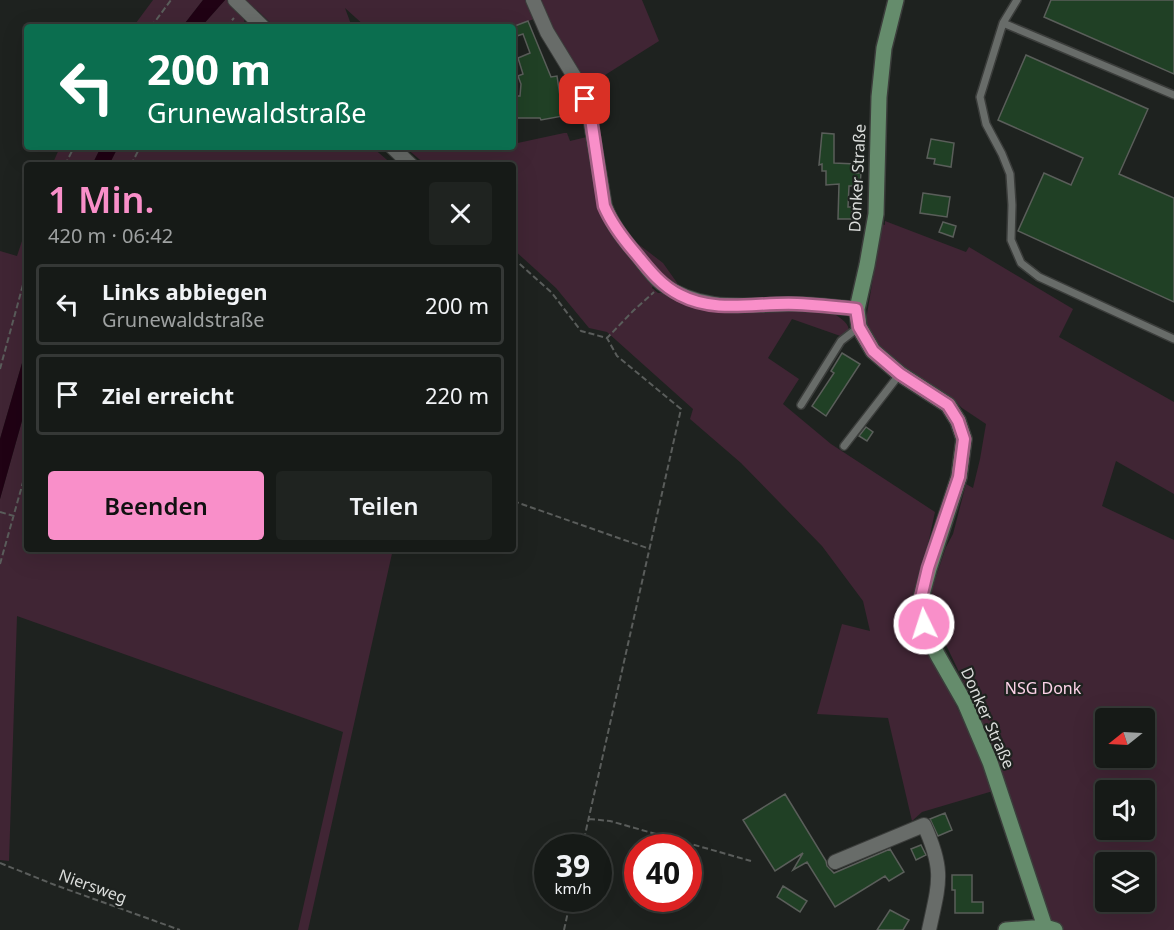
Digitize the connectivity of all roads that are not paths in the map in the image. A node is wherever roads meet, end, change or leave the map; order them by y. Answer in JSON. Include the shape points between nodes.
{"nodes":[{"id":1,"x":235,"y":0,"type":"edge"},
{"id":2,"x":533,"y":0,"type":"edge"},
{"id":3,"x":896,"y":0,"type":"edge"},
{"id":4,"x":1017,"y":0,"type":"edge"},
{"id":5,"x":1003,"y":23,"type":"junction"},
{"id":6,"x":260,"y":24,"type":"edge"},
{"id":7,"x":1174,"y":95,"type":"edge"},
{"id":8,"x":395,"y":150,"type":"edge"},
{"id":9,"x":408,"y":162,"type":"edge"},
{"id":10,"x":856,"y":309,"type":"junction"},
{"id":11,"x":859,"y":327,"type":"junction"},
{"id":12,"x":1174,"y":339,"type":"edge"},
{"id":13,"x":900,"y":374,"type":"junction"},
{"id":14,"x":801,"y":405,"type":"dead end"},
{"id":15,"x":844,"y":446,"type":"dead end"},
{"id":16,"x":835,"y":862,"type":"dead end"},
{"id":17,"x":1050,"y":928,"type":"edge"},
{"id":18,"x":929,"y":930,"type":"edge"},
{"id":19,"x":1006,"y":930,"type":"edge"}],
"edges":[{"from":1,"to":6,"type":"street"},
{"from":2,"to":10,"type":"street","via":[[590,112],[604,206],[610,220],[663,285],[703,304],[796,304]]},
{"from":3,"to":10,"type":"street","name":"Donker Straße","via":[[884,48],[879,97],[876,214]]},
{"from":4,"to":5,"type":"lane"},
{"from":5,"to":7,"type":"lane"},
{"from":5,"to":12,"type":"lane","via":[[980,98],[987,124],[1010,174],[1011,240],[1021,263],[1039,277]]},
{"from":8,"to":9,"type":"street"},
{"from":10,"to":11,"type":"street","name":"Donker Straße"},
{"from":11,"to":13,"type":"street","name":"Donker Straße","via":[[873,351]]},
{"from":11,"to":14,"type":"lane","via":[[841,341]]},
{"from":13,"to":15,"type":"lane"},
{"from":13,"to":17,"type":"street","name":"Donker Straße","via":[[948,405],[964,439],[959,477],[920,602],[924,624],[937,654],[965,703],[990,762]]},
{"from":16,"to":18,"type":"street","via":[[924,825],[939,869]]},
{"from":17,"to":19,"type":"street","name":"Donker Straße"}]}
